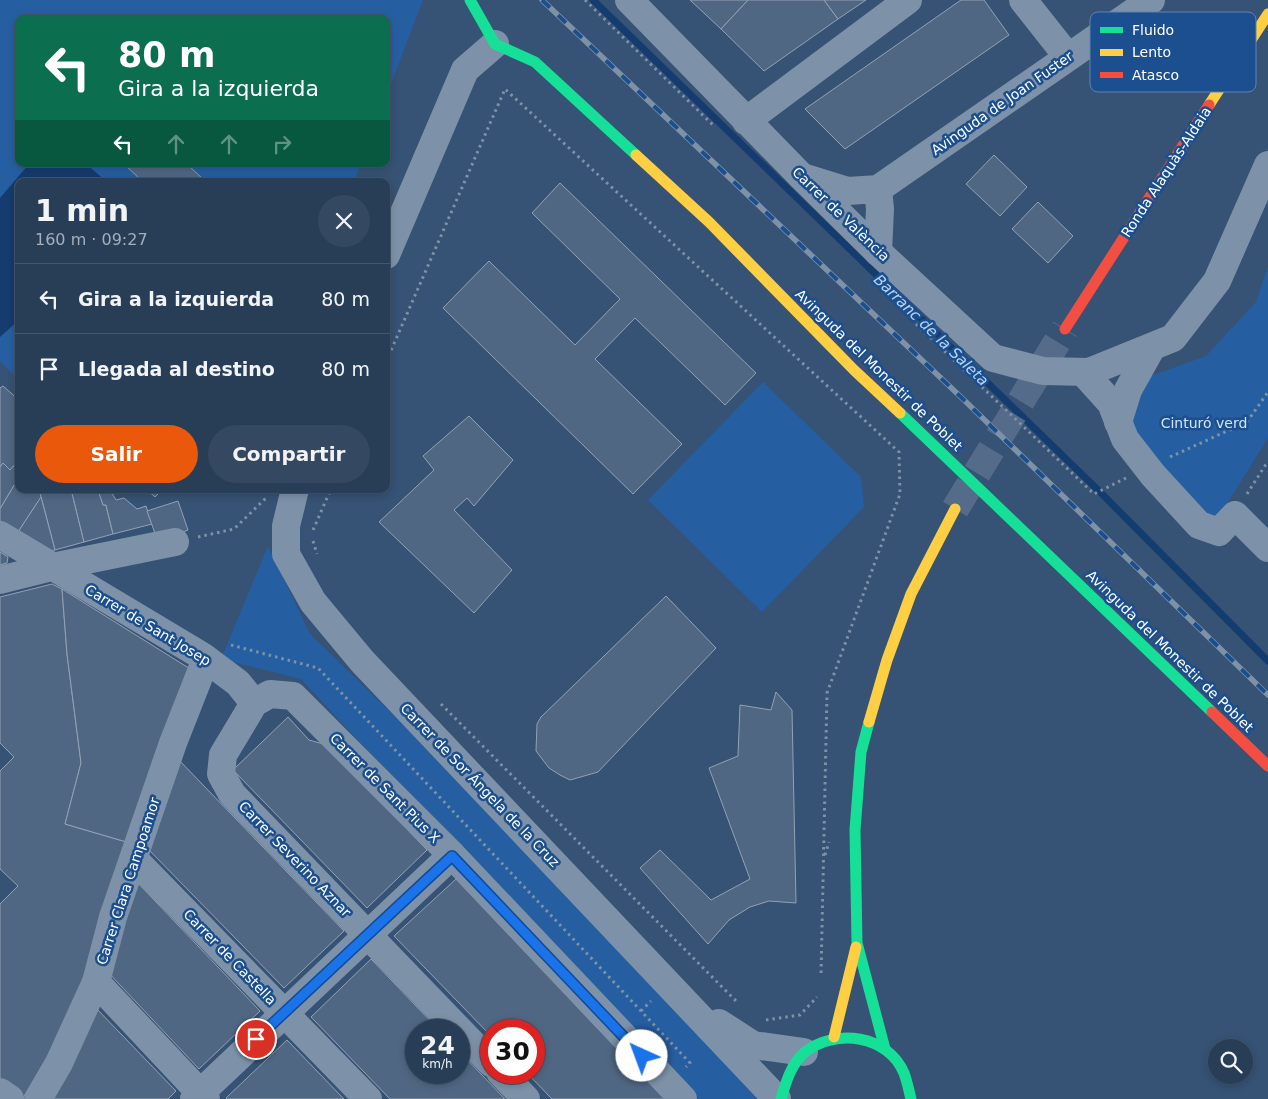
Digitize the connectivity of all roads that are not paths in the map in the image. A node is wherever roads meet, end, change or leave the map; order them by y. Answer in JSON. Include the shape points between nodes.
{"nodes":[{"id":1,"x":470,"y":0,"type":"edge"},
{"id":2,"x":629,"y":0,"type":"edge"},
{"id":3,"x":908,"y":0,"type":"edge"},
{"id":4,"x":1023,"y":0,"type":"edge"},
{"id":5,"x":1151,"y":0,"type":"edge"},
{"id":6,"x":1134,"y":12,"type":"edge"},
{"id":7,"x":1268,"y":14,"type":"edge"},
{"id":8,"x":1256,"y":33,"type":"edge"},
{"id":9,"x":1090,"y":42,"type":"edge"},
{"id":10,"x":495,"y":44,"type":"junction"},
{"id":11,"x":1068,"y":57,"type":"junction"},
{"id":12,"x":1218,"y":92,"type":"edge"},
{"id":13,"x":746,"y":121,"type":"junction"},
{"id":14,"x":1268,"y":165,"type":"edge"},
{"id":15,"x":801,"y":176,"type":"junction"},
{"id":16,"x":878,"y":188,"type":"junction"},
{"id":17,"x":390,"y":246,"type":"edge"},
{"id":18,"x":878,"y":252,"type":"junction"},
{"id":19,"x":1065,"y":329,"type":"tunnel mouth"},
{"id":20,"x":1152,"y":347,"type":"junction"},
{"id":21,"x":1083,"y":372,"type":"junction"},
{"id":22,"x":1118,"y":422,"type":"junction"},
{"id":23,"x":295,"y":493,"type":"edge"},
{"id":24,"x":955,"y":510,"type":"tunnel mouth"},
{"id":25,"x":0,"y":535,"type":"edge"},
{"id":26,"x":175,"y":542,"type":"road end"},
{"id":27,"x":1268,"y":548,"type":"edge"},
{"id":28,"x":52,"y":567,"type":"junction"},
{"id":29,"x":0,"y":580,"type":"edge"},
{"id":30,"x":206,"y":659,"type":"junction"},
{"id":31,"x":254,"y":703,"type":"junction"},
{"id":32,"x":1268,"y":766,"type":"edge"},
{"id":33,"x":452,"y":856,"type":"junction"},
{"id":34,"x":134,"y":858,"type":"junction"},
{"id":35,"x":367,"y":935,"type":"junction"},
{"id":36,"x":857,"y":943,"type":"junction"},
{"id":37,"x":96,"y":982,"type":"junction"},
{"id":38,"x":688,"y":1005,"type":"junction"},
{"id":39,"x":285,"y":1012,"type":"junction"},
{"id":40,"x":834,"y":1038,"type":"junction"},
{"id":41,"x":885,"y":1049,"type":"junction"},
{"id":42,"x":480,"y":1052,"type":"edge"},
{"id":43,"x":804,"y":1052,"type":"junction"},
{"id":44,"x":512,"y":1084,"type":"edge"},
{"id":45,"x":0,"y":1092,"type":"edge"},
{"id":46,"x":200,"y":1097,"type":"edge"},
{"id":47,"x":10,"y":1099,"type":"edge"},
{"id":48,"x":38,"y":1099,"type":"edge"},
{"id":49,"x":368,"y":1099,"type":"edge"},
{"id":50,"x":526,"y":1099,"type":"edge"},
{"id":51,"x":683,"y":1099,"type":"edge"},
{"id":52,"x":777,"y":1099,"type":"edge"},
{"id":53,"x":781,"y":1099,"type":"edge"},
{"id":54,"x":911,"y":1099,"type":"edge"}],
"edges":[{"from":1,"to":10,"type":"street"},
{"from":2,"to":13,"type":"street","name":"Carrer de València"},
{"from":3,"to":13,"type":"street"},
{"from":4,"to":11,"type":"street"},
{"from":5,"to":6,"type":"street","name":"Avinguda de Joan Fuster"},
{"from":7,"to":8,"type":"street","name":"Ronda Alaquàs-Aldaia"},
{"from":9,"to":11,"type":"street","name":"Avinguda de Joan Fuster"},
{"from":10,"to":17,"type":"street","via":[[465,70]]},
{"from":10,"to":32,"type":"street","name":"Avinguda del Monestir de Poblet","via":[[535,62],[709,222],[854,370]]},
{"from":11,"to":16,"type":"street","name":"Avinguda de Joan Fuster"},
{"from":12,"to":19,"type":"street","name":"Ronda Alaquàs-Aldaia"},
{"from":13,"to":15,"type":"street","name":"Carrer de València"},
{"from":14,"to":20,"type":"street","via":[[1218,281],[1173,338]]},
{"from":15,"to":16,"type":"street","name":"Avinguda de Joan Fuster","via":[[848,191]]},
{"from":15,"to":18,"type":"street","name":"Carrer de València"},
{"from":16,"to":18,"type":"street"},
{"from":18,"to":21,"type":"street","name":"Carrer de València","via":[[993,358],[1043,371]]},
{"from":20,"to":21,"type":"street"},
{"from":20,"to":22,"type":"street","via":[[1128,390]]},
{"from":21,"to":22,"type":"street","via":[[1111,403]]},
{"from":22,"to":27,"type":"street","via":[[1125,439],[1153,475],[1199,525],[1220,532],[1235,515]]},
{"from":23,"to":38,"type":"street","name":"Carrer de Sor Ángela de la Cruz","via":[[286,526],[286,554],[313,602],[362,661]]},
{"from":24,"to":36,"type":"street","via":[[911,594],[887,660],[861,752],[855,830]]},
{"from":25,"to":28,"type":"street","name":"Carrer de Sant Josep"},
{"from":26,"to":28,"type":"street"},
{"from":28,"to":29,"type":"street"},
{"from":28,"to":30,"type":"street","name":"Carrer de Sant Josep"},
{"from":30,"to":31,"type":"street","name":"Carrer de Sant Josep","via":[[238,683]]},
{"from":30,"to":34,"type":"street","name":"Carrer Clara Campoamor"},
{"from":31,"to":33,"type":"street","name":"Carrer de Sant Pius X","via":[[270,694],[293,696]]},
{"from":31,"to":35,"type":"street","name":"Carrer Severino Aznar","via":[[223,755],[221,774],[232,794]]},
{"from":33,"to":35,"type":"street"},
{"from":33,"to":51,"type":"street","name":"Carrer de Sant Pius X"},
{"from":34,"to":37,"type":"street","name":"Carrer Clara Campoamor"},
{"from":34,"to":39,"type":"street","name":"Carrer de Castella"},
{"from":35,"to":39,"type":"street"},
{"from":35,"to":42,"type":"street","name":"Carrer Severino Aznar"},
{"from":36,"to":40,"type":"street"},
{"from":36,"to":41,"type":"street"},
{"from":37,"to":46,"type":"street"},
{"from":37,"to":48,"type":"street","name":"Carrer Clara Campoamor","via":[[59,1063]]},
{"from":38,"to":43,"type":"street","name":"Carrer de Sor Ángela de la Cruz","via":[[754,1044]]},
{"from":38,"to":52,"type":"street","name":"Carrer de Sor Ángela de la Cruz"},
{"from":39,"to":46,"type":"street"},
{"from":39,"to":49,"type":"street","name":"Carrer de Castella"},
{"from":40,"to":41,"type":"street","via":[[852,1036],[869,1040]]},
{"from":40,"to":43,"type":"street"},
{"from":41,"to":54,"type":"street","via":[[901,1065],[910,1086]]},
{"from":43,"to":53,"type":"street","via":[[791,1066]]},
{"from":44,"to":50,"type":"street"},
{"from":45,"to":47,"type":"street"}]}
